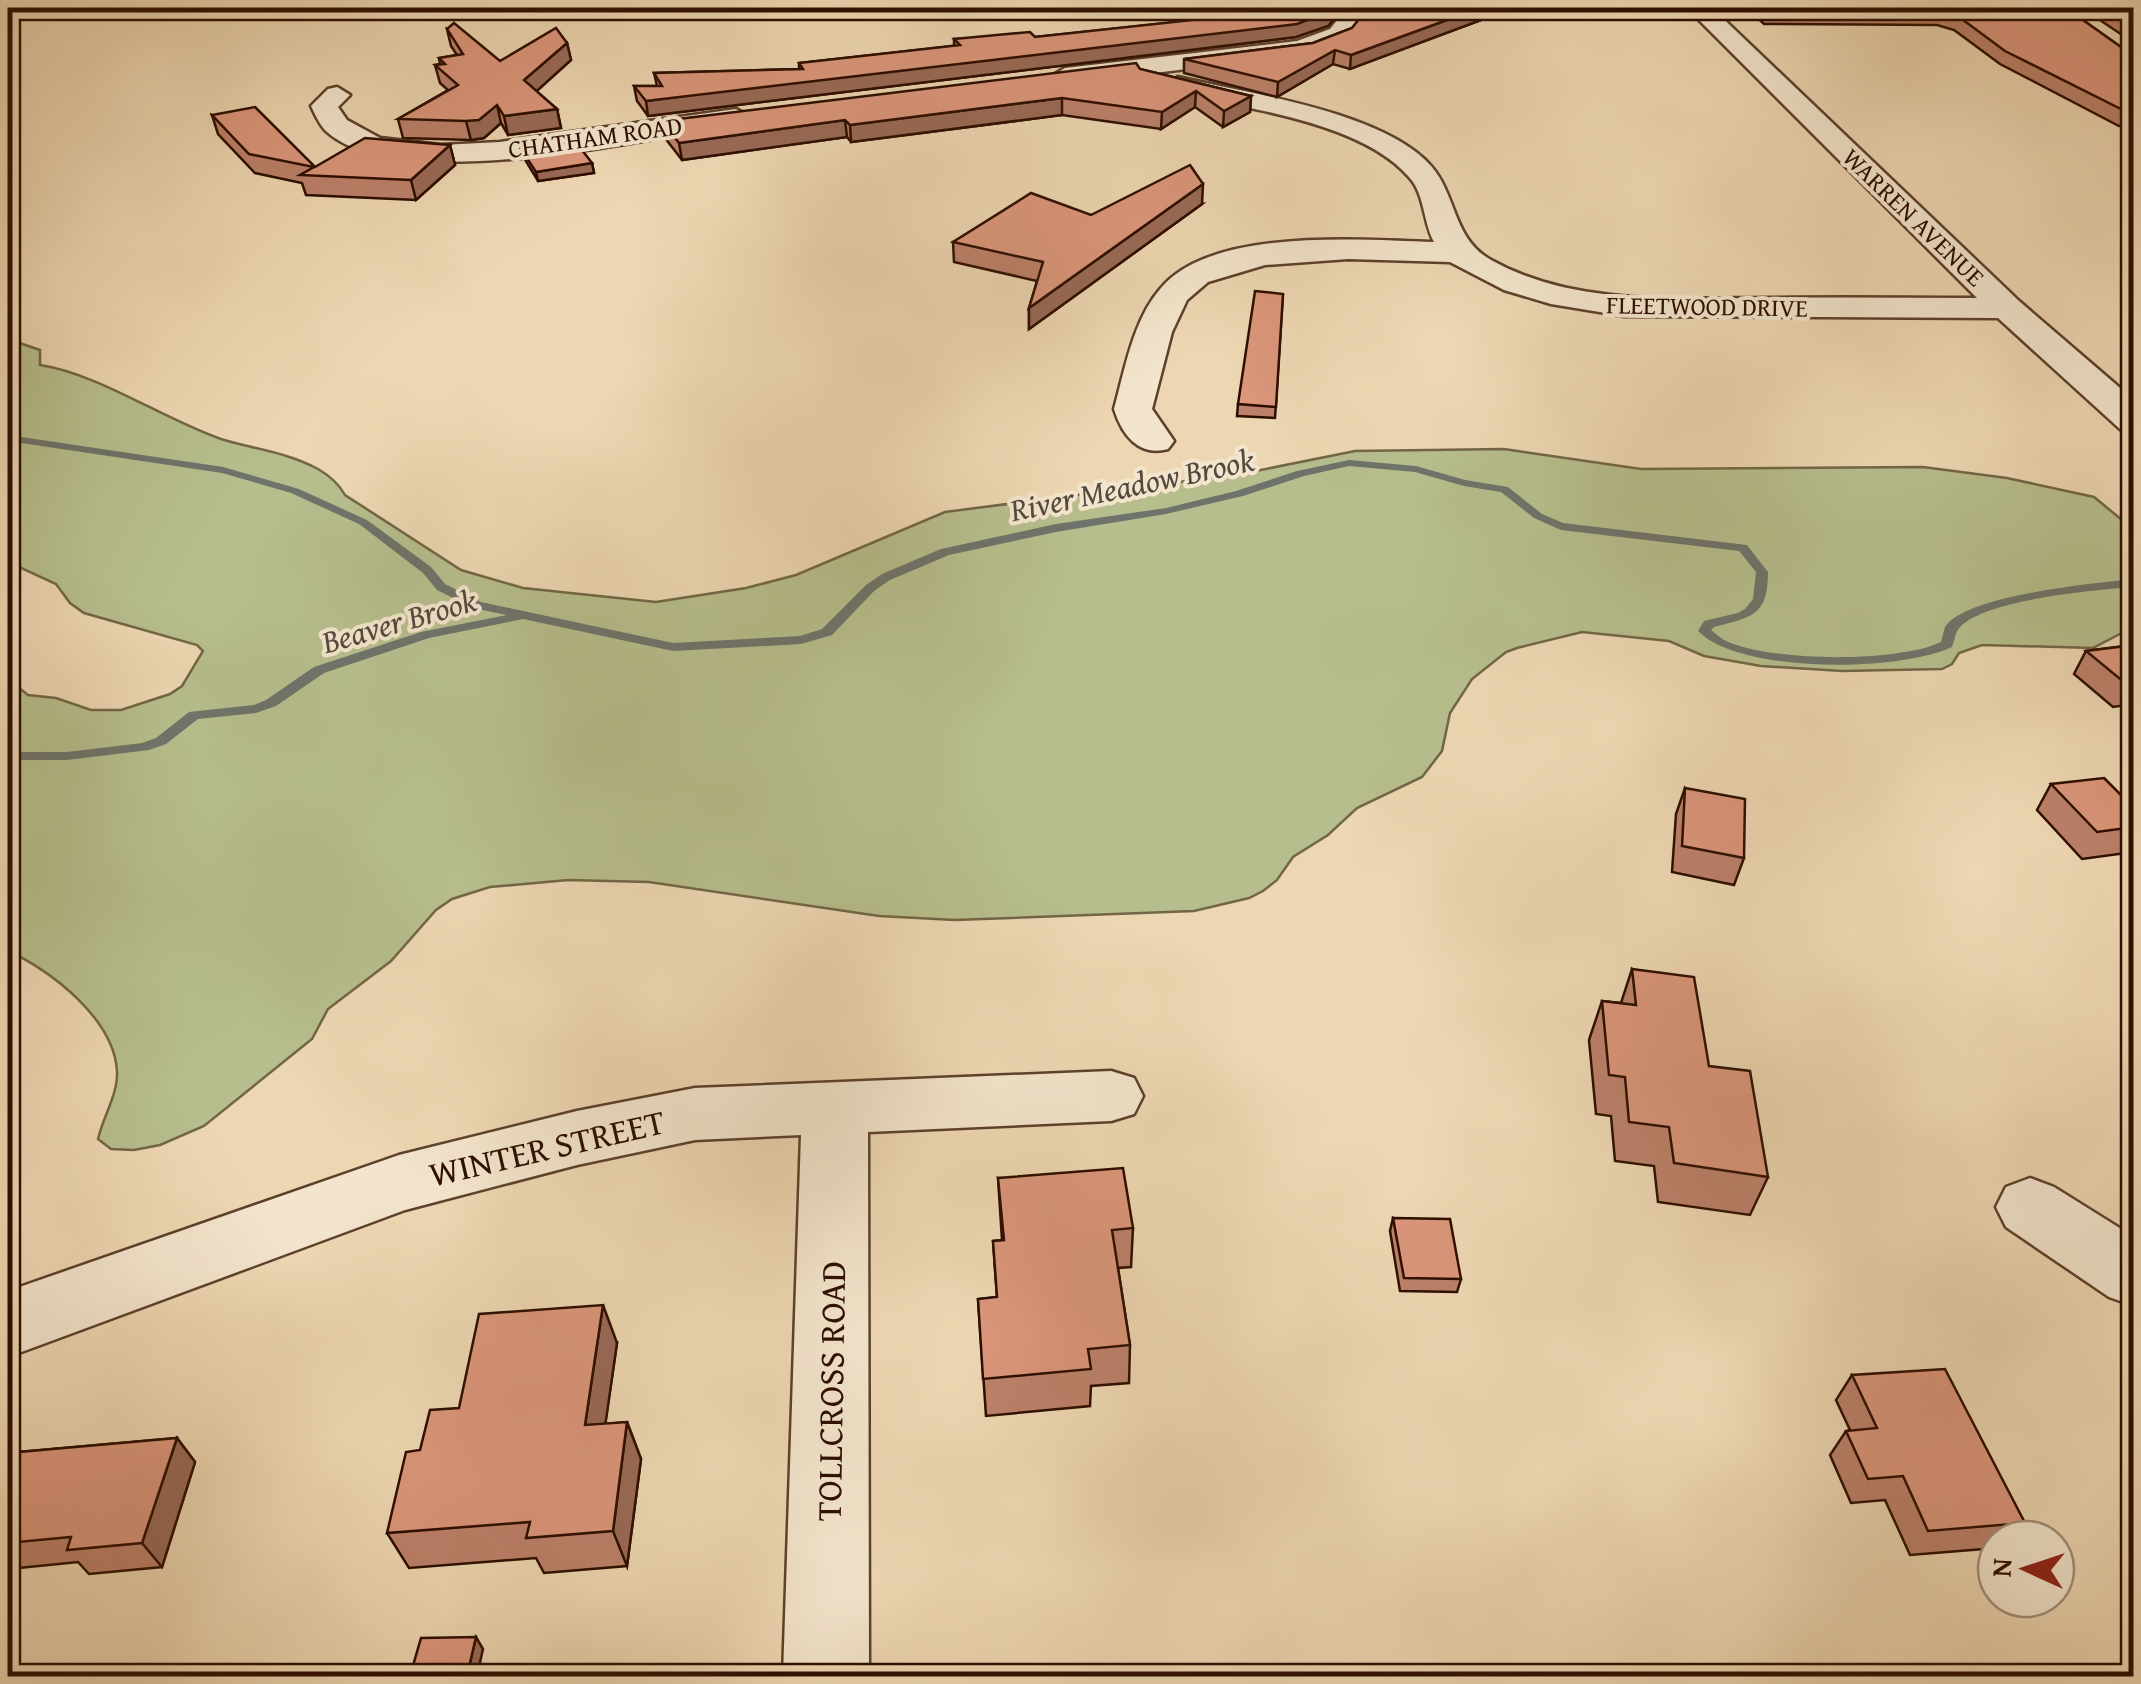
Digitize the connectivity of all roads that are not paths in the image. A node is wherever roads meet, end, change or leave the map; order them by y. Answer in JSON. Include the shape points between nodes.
{"nodes":[{"id":1,"x":1359,"y":8,"type":"edge"},
{"id":2,"x":1699,"y":8,"type":"edge"},
{"id":3,"x":1132,"y":68,"type":"junction"},
{"id":4,"x":1033,"y":80,"type":"edge"},
{"id":5,"x":338,"y":95,"type":"dead end"},
{"id":6,"x":759,"y":113,"type":"edge"},
{"id":7,"x":1456,"y":252,"type":"junction"},
{"id":8,"x":2007,"y":308,"type":"junction"},
{"id":9,"x":2134,"y":421,"type":"edge"},
{"id":10,"x":1154,"y":441,"type":"dead end"},
{"id":11,"x":1112,"y":1096,"type":"dead end"},
{"id":12,"x":835,"y":1106,"type":"junction"},
{"id":13,"x":2030,"y":1207,"type":"dead end"},
{"id":14,"x":2134,"y":1275,"type":"edge"},
{"id":15,"x":8,"y":1324,"type":"edge"},
{"id":16,"x":826,"y":1676,"type":"edge"}],
"edges":[{"from":1,"to":3,"type":"street","via":[[1339,34],[1301,48]]},
{"from":2,"to":8,"type":"street","name":"WARREN AVENUE"},
{"from":3,"to":4,"type":"street"},
{"from":3,"to":7,"type":"street","via":[[1315,119],[1396,151],[1428,181],[1445,238]]},
{"from":5,"to":6,"type":"street","name":"CHATHAM ROAD","via":[[324,106],[337,126],[385,149],[441,154]]},
{"from":7,"to":8,"type":"street","name":"FLEETWOOD DRIVE","via":[[1525,286],[1620,307]]},
{"from":7,"to":10,"type":"street","via":[[1275,253],[1194,275],[1164,310],[1133,408]]},
{"from":8,"to":9,"type":"street","name":"WARREN AVENUE"},
{"from":11,"to":12,"type":"street","name":"WINTER STREET"},
{"from":12,"to":15,"type":"street","name":"WINTER STREET","via":[[695,1114],[400,1183]]},
{"from":12,"to":16,"type":"street","name":"TOLLCROSS ROAD"},
{"from":13,"to":14,"type":"street"}]}
